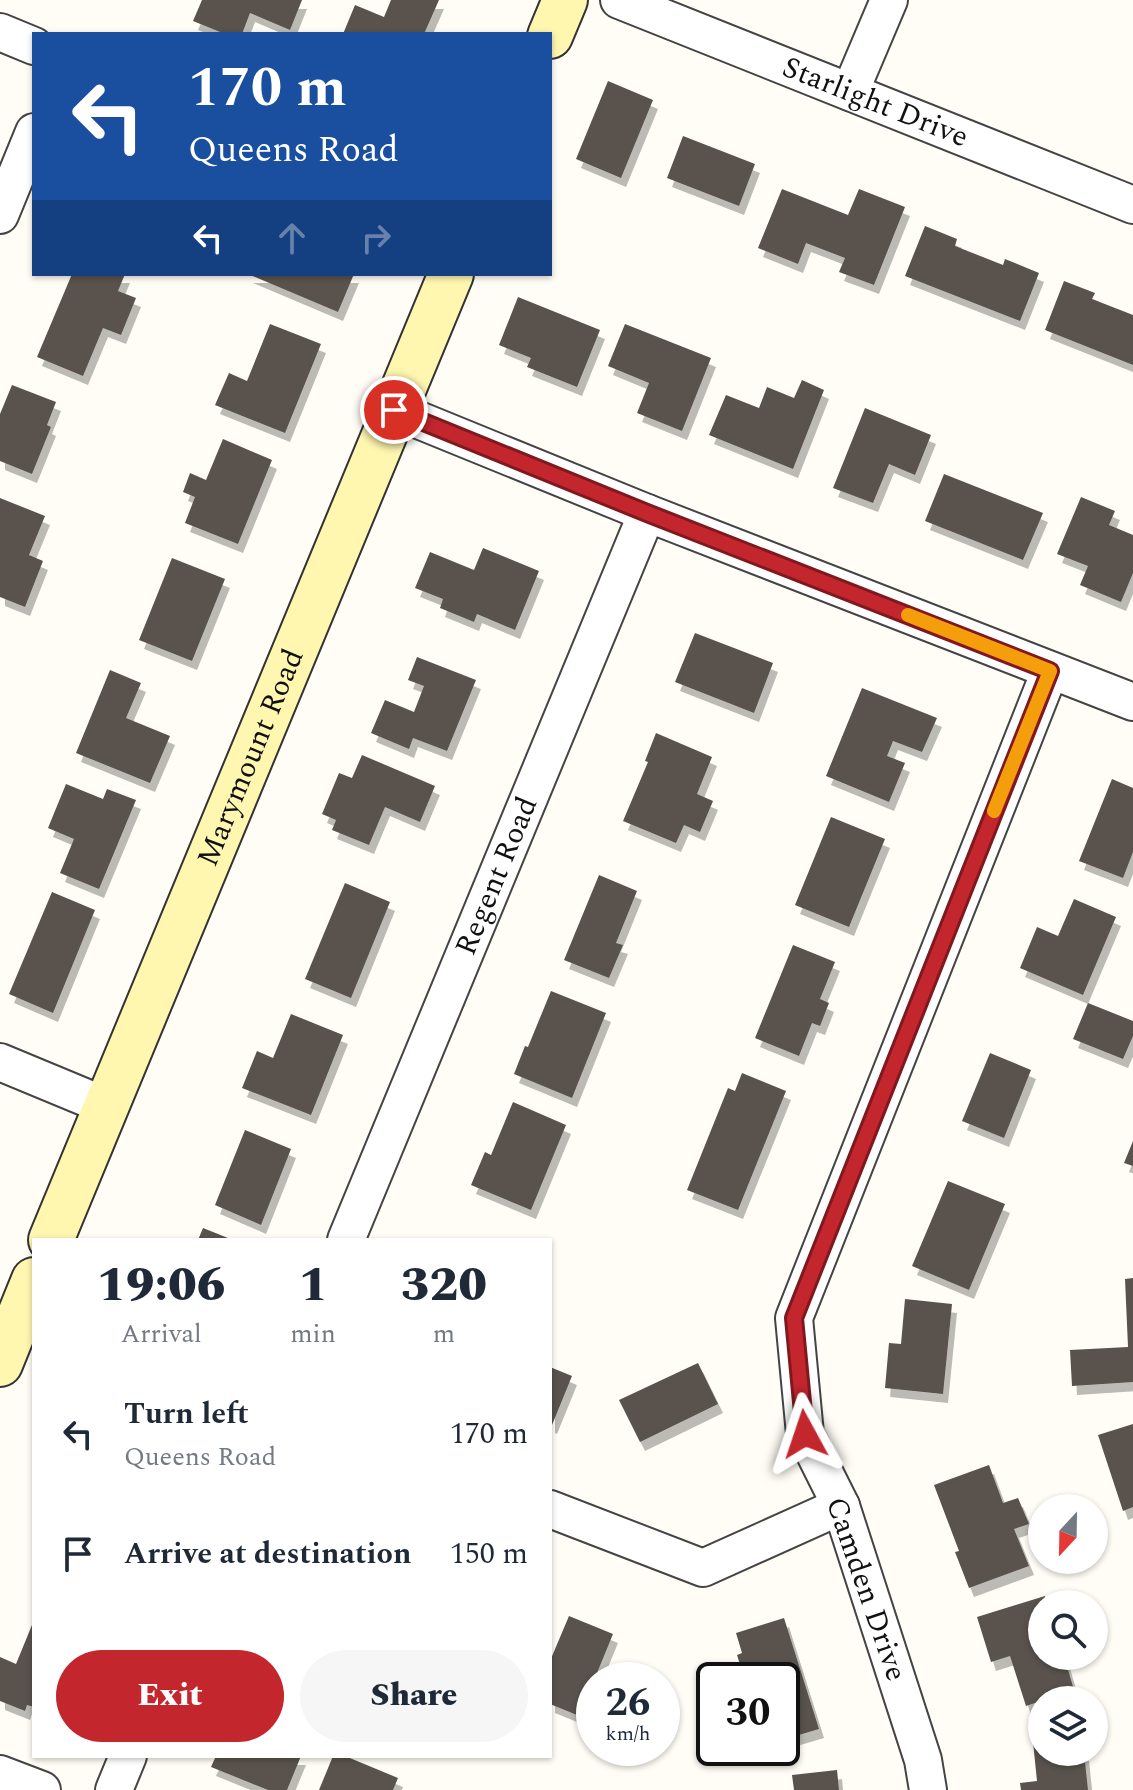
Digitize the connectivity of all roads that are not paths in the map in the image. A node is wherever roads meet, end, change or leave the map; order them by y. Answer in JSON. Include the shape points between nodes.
{"nodes":[{"id":1,"x":565,"y":0,"type":"edge"},
{"id":2,"x":619,"y":0,"type":"edge"},
{"id":3,"x":889,"y":0,"type":"edge"},
{"id":4,"x":0,"y":32,"type":"edge"},
{"id":5,"x":552,"y":32,"type":"edge"},
{"id":6,"x":32,"y":45,"type":"edge"},
{"id":7,"x":850,"y":92,"type":"junction"},
{"id":8,"x":32,"y":137,"type":"edge"},
{"id":9,"x":1133,"y":205,"type":"edge"},
{"id":10,"x":0,"y":215,"type":"edge"},
{"id":11,"x":450,"y":276,"type":"edge"},
{"id":12,"x":394,"y":410,"type":"junction"},
{"id":13,"x":647,"y":513,"type":"junction"},
{"id":14,"x":1050,"y":671,"type":"junction"},
{"id":15,"x":1133,"y":702,"type":"edge"},
{"id":16,"x":0,"y":1062,"type":"edge"},
{"id":17,"x":106,"y":1106,"type":"junction"},
{"id":18,"x":52,"y":1238,"type":"edge"},
{"id":19,"x":347,"y":1238,"type":"edge"},
{"id":20,"x":32,"y":1285,"type":"edge"},
{"id":21,"x":0,"y":1364,"type":"edge"},
{"id":22,"x":841,"y":1506,"type":"junction"},
{"id":23,"x":552,"y":1510,"type":"edge"},
{"id":24,"x":127,"y":1758,"type":"edge"},
{"id":25,"x":0,"y":1774,"type":"edge"},
{"id":26,"x":42,"y":1790,"type":"edge"},
{"id":27,"x":114,"y":1790,"type":"edge"},
{"id":28,"x":928,"y":1790,"type":"edge"}],
"edges":[{"from":1,"to":5,"type":"street"},
{"from":2,"to":7,"type":"street","name":"Starlight Drive"},
{"from":3,"to":7,"type":"street"},
{"from":4,"to":6,"type":"street"},
{"from":7,"to":9,"type":"street","name":"Starlight Drive"},
{"from":8,"to":10,"type":"street"},
{"from":11,"to":12,"type":"street","name":"Marymount Road"},
{"from":12,"to":13,"type":"street"},
{"from":12,"to":17,"type":"street","name":"Marymount Road"},
{"from":13,"to":14,"type":"street"},
{"from":13,"to":19,"type":"street","name":"Regent Road"},
{"from":14,"to":15,"type":"street"},
{"from":14,"to":22,"type":"street","name":"Camden Drive","via":[[794,1318],[805,1434]]},
{"from":16,"to":17,"type":"street"},
{"from":17,"to":18,"type":"street","name":"Marymount Road"},
{"from":20,"to":21,"type":"street"},
{"from":22,"to":23,"type":"street","via":[[703,1568]]},
{"from":22,"to":28,"type":"street","name":"Camden Drive","via":[[923,1760]]},
{"from":24,"to":27,"type":"street"},
{"from":25,"to":26,"type":"street"}]}
